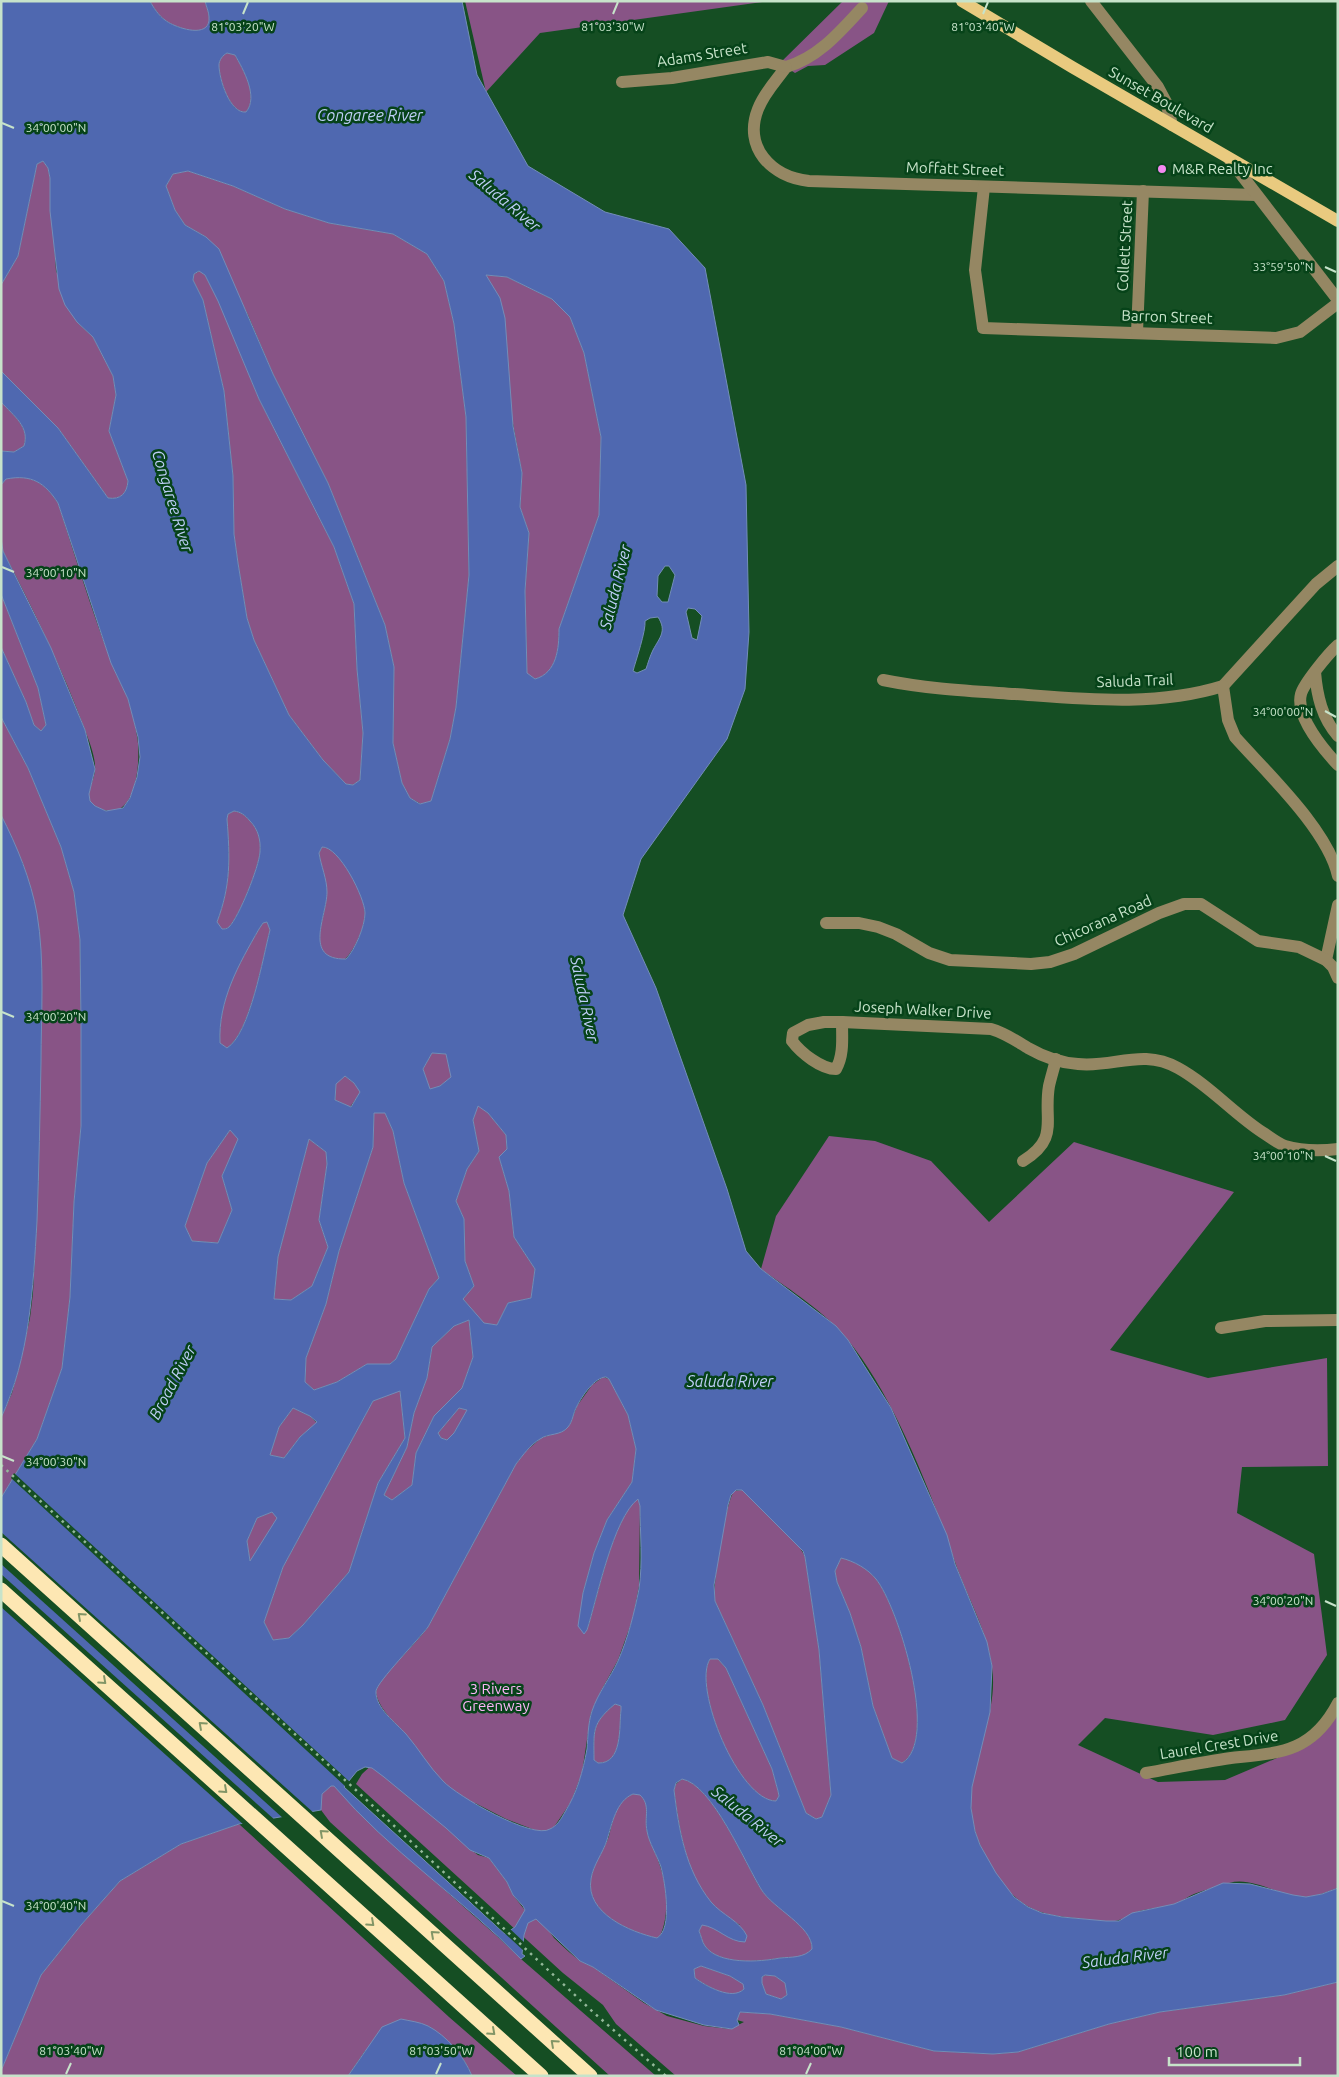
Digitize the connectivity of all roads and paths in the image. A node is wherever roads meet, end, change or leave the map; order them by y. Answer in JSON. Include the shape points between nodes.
{"nodes":[{"id":1,"x":1091,"y":1,"type":"edge"},
{"id":2,"x":963,"y":2,"type":"edge"},
{"id":3,"x":862,"y":8,"type":"dead end"},
{"id":4,"x":786,"y":67,"type":"junction"},
{"id":5,"x":622,"y":82,"type":"dead end"},
{"id":6,"x":1172,"y":125,"type":"junction"},
{"id":7,"x":1230,"y":160,"type":"junction"},
{"id":8,"x":984,"y":186,"type":"junction"},
{"id":9,"x":1143,"y":191,"type":"junction"},
{"id":10,"x":1256,"y":195,"type":"junction"},
{"id":11,"x":1338,"y":221,"type":"edge"},
{"id":12,"x":1338,"y":302,"type":"edge"},
{"id":13,"x":1137,"y":332,"type":"junction"},
{"id":14,"x":1338,"y":566,"type":"edge"},
{"id":15,"x":1338,"y":645,"type":"edge"},
{"id":16,"x":1315,"y":672,"type":"junction"},
{"id":17,"x":883,"y":680,"type":"dead end"},
{"id":18,"x":1223,"y":686,"type":"junction"},
{"id":19,"x":1338,"y":736,"type":"edge"},
{"id":20,"x":1338,"y":765,"type":"edge"},
{"id":21,"x":1338,"y":876,"type":"edge"},
{"id":22,"x":1338,"y":905,"type":"edge"},
{"id":23,"x":826,"y":923,"type":"dead end"},
{"id":24,"x":1326,"y":960,"type":"junction"},
{"id":25,"x":1338,"y":978,"type":"edge"},
{"id":26,"x":842,"y":1022,"type":"junction"},
{"id":27,"x":1056,"y":1059,"type":"junction"},
{"id":28,"x":1338,"y":1149,"type":"edge"},
{"id":29,"x":1023,"y":1161,"type":"dead end"},
{"id":30,"x":1338,"y":1320,"type":"edge"},
{"id":31,"x":1221,"y":1328,"type":"dead end"},
{"id":32,"x":1,"y":1545,"type":"edge"},
{"id":33,"x":1,"y":1590,"type":"edge"},
{"id":34,"x":1338,"y":1703,"type":"edge"},
{"id":35,"x":1146,"y":1773,"type":"dead end"},
{"id":36,"x":541,"y":2076,"type":"edge"},
{"id":37,"x":590,"y":2076,"type":"edge"}],
"edges":[{"from":1,"to":6,"type":"street","via":[[1158,87]]},
{"from":2,"to":6,"type":"main road","name":"Sunset Boulevard"},
{"from":3,"to":4,"type":"street","via":[[826,47]]},
{"from":4,"to":5,"type":"street","name":"Adams Street","via":[[768,62],[672,78]]},
{"from":4,"to":8,"type":"street","name":"Moffatt Street","via":[[762,99],[754,123],[759,150],[774,170],[808,180]]},
{"from":6,"to":7,"type":"main road","name":"Sunset Boulevard"},
{"from":7,"to":10,"type":"street"},
{"from":7,"to":11,"type":"main road","name":"Sunset Boulevard"},
{"from":8,"to":9,"type":"street","name":"Moffatt Street"},
{"from":8,"to":13,"type":"street","name":"Barron Street","via":[[975,270],[983,328]]},
{"from":9,"to":10,"type":"street","name":"Moffatt Street"},
{"from":9,"to":13,"type":"street","name":"Collett Street"},
{"from":10,"to":12,"type":"street"},
{"from":12,"to":13,"type":"street","name":"Barron Street","via":[[1307,328],[1284,337]]},
{"from":14,"to":18,"type":"street","via":[[1316,584]]},
{"from":15,"to":16,"type":"street","via":[[1324,657]]},
{"from":16,"to":19,"type":"street","via":[[1317,694],[1328,725]]},
{"from":16,"to":20,"type":"street","via":[[1301,694],[1302,714]]},
{"from":17,"to":18,"type":"street","name":"Saluda Trail","via":[[943,689],[1095,699],[1172,697]]},
{"from":18,"to":21,"type":"street","via":[[1228,720],[1235,737],[1314,827]]},
{"from":22,"to":24,"type":"street"},
{"from":23,"to":24,"type":"street","name":"Chicorana Road","via":[[878,927],[950,960],[1031,964],[1074,954],[1184,904],[1201,904],[1258,941],[1299,947]]},
{"from":24,"to":25,"type":"street"},
{"from":26,"to":26,"type":"street","name":"Joseph Walker Drive","via":[[808,1025],[793,1033],[792,1041],[828,1069],[836,1070],[841,1062]]},
{"from":26,"to":27,"type":"street","name":"Joseph Walker Drive","via":[[991,1029]]},
{"from":27,"to":28,"type":"street","name":"Joseph Walker Drive","via":[[1086,1065],[1137,1058],[1162,1061],[1191,1076],[1277,1142],[1310,1150]]},
{"from":27,"to":29,"type":"street","via":[[1049,1086],[1046,1140]]},
{"from":30,"to":31,"type":"street","via":[[1266,1321]]},
{"from":37,"to":32,"type":"highway","one_way":true},
{"from":33,"to":36,"type":"highway","one_way":true},
{"from":34,"to":35,"type":"street","name":"Laurel Crest Drive","via":[[1313,1735],[1283,1752]]}]}
